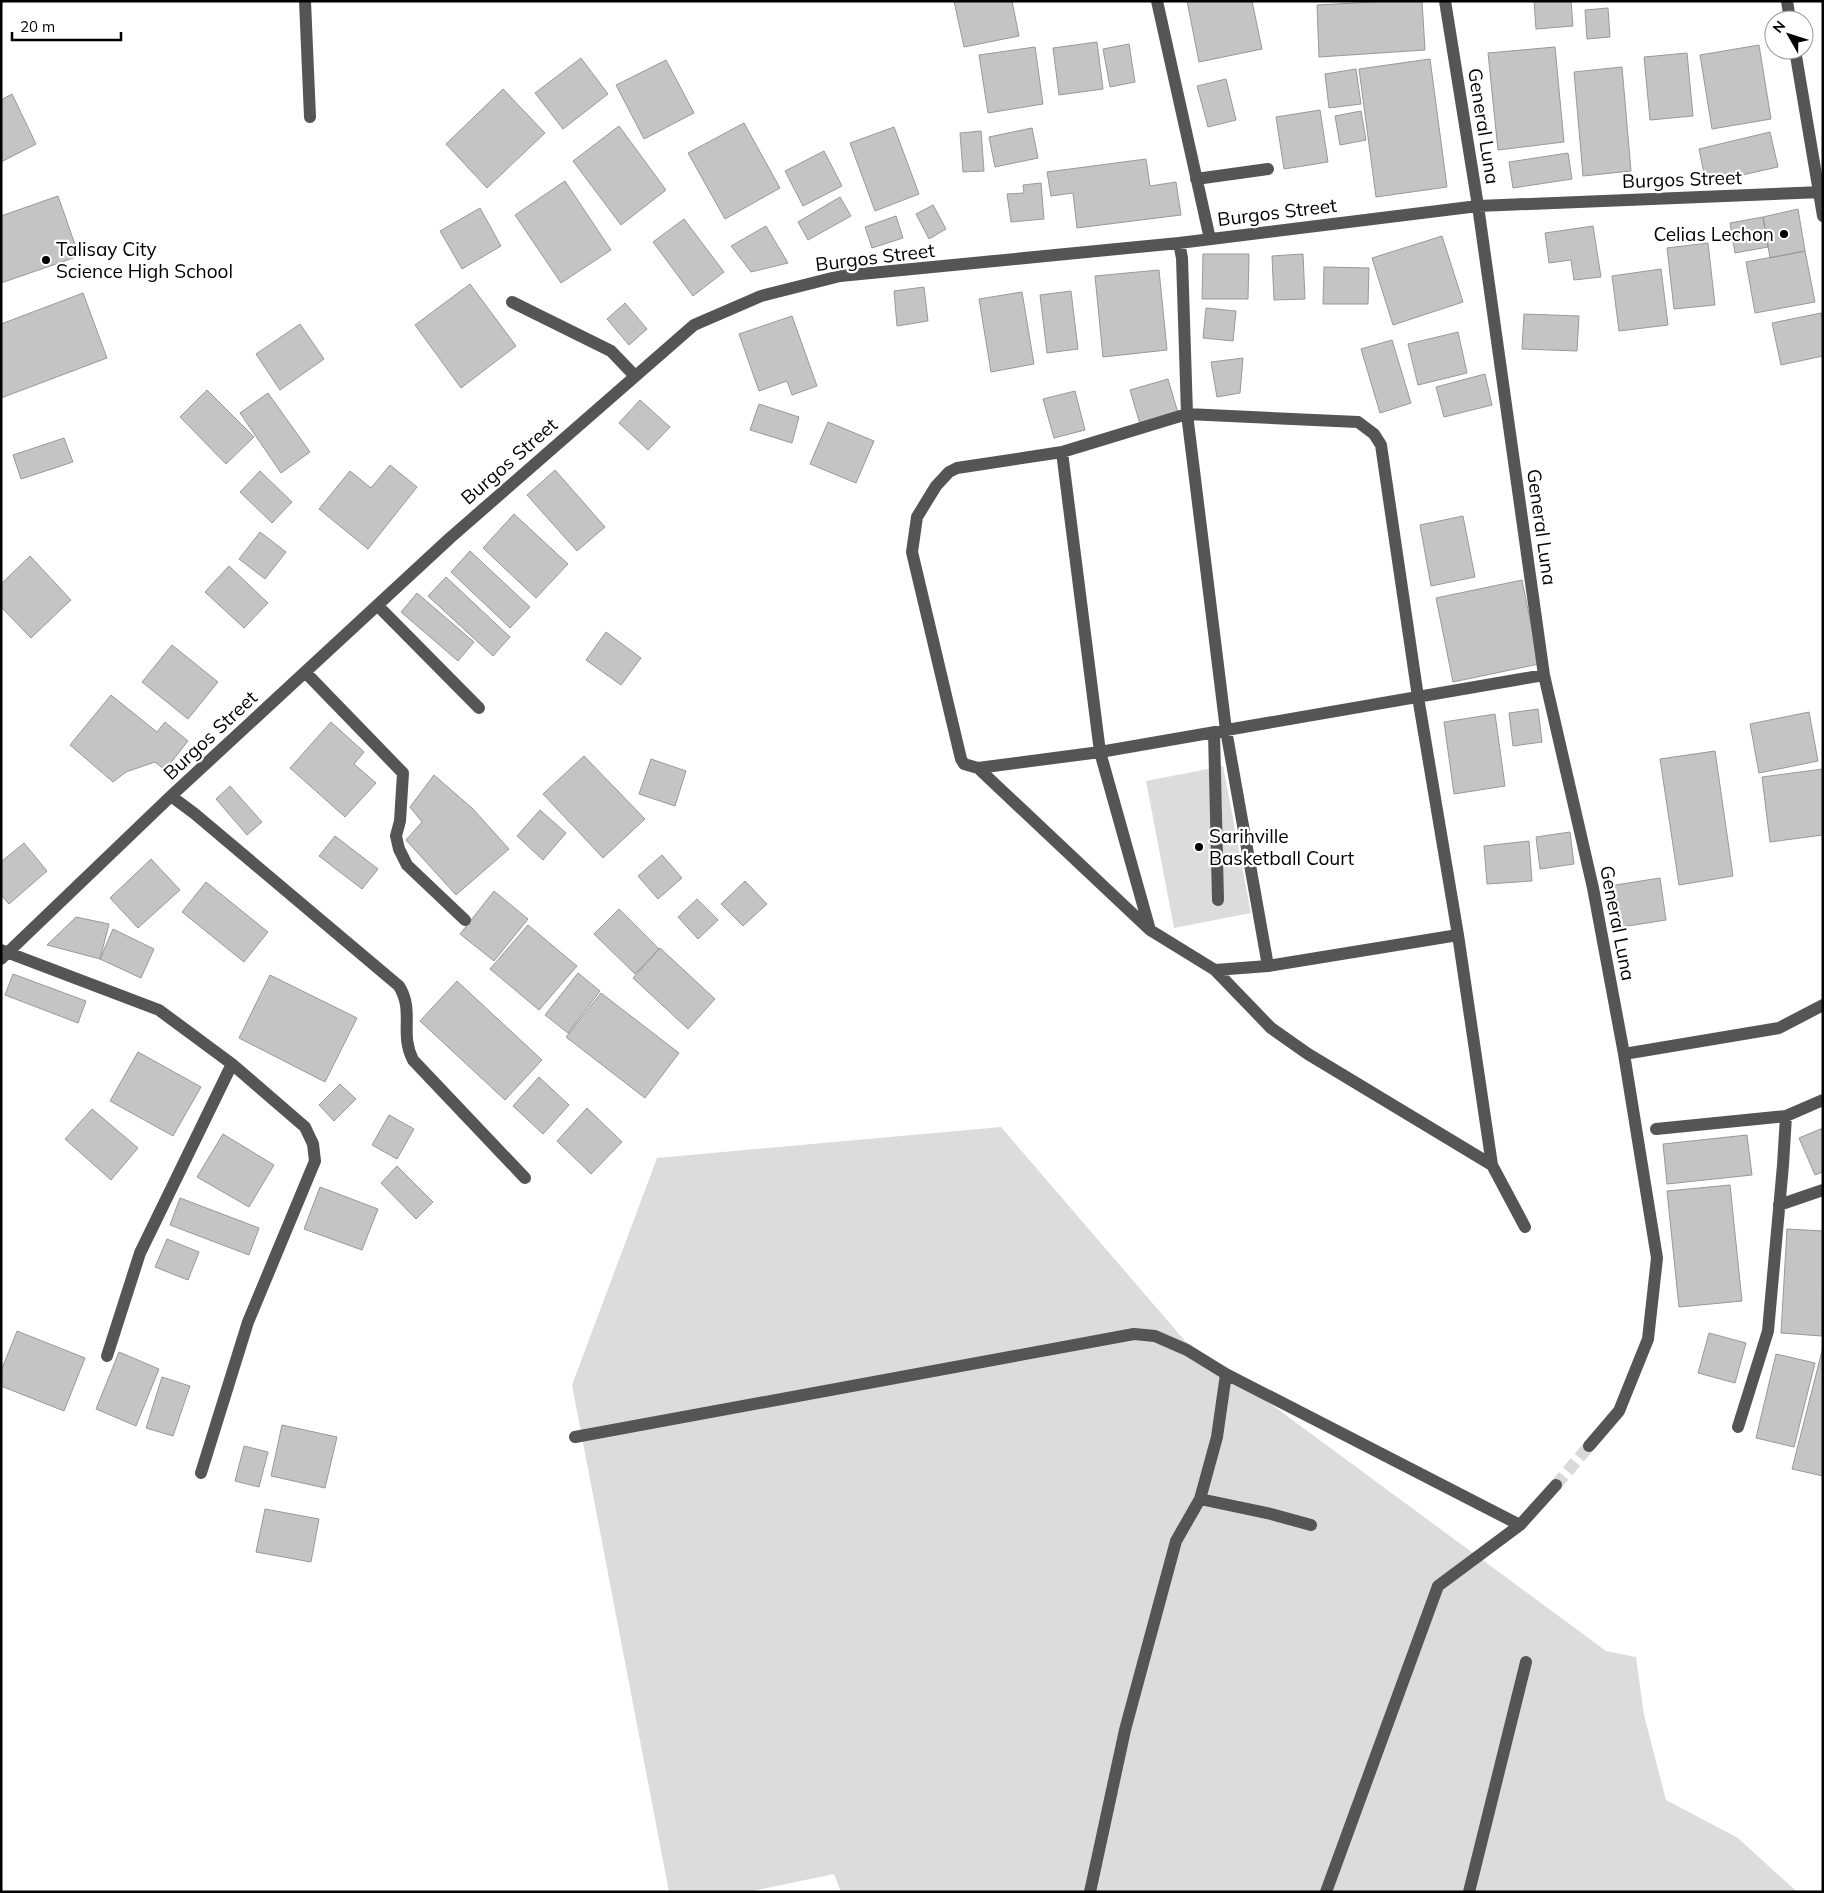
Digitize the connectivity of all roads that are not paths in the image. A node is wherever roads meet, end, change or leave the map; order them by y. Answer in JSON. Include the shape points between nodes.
{"nodes":[{"id":1,"x":305,"y":1,"type":"edge"},
{"id":2,"x":1157,"y":1,"type":"edge"},
{"id":3,"x":1445,"y":1,"type":"edge"},
{"id":4,"x":1797,"y":60,"type":"edge"},
{"id":5,"x":310,"y":117,"type":"dead end"},
{"id":6,"x":1268,"y":169,"type":"dead end"},
{"id":7,"x":1196,"y":179,"type":"junction"},
{"id":8,"x":1821,"y":192,"type":"edge"},
{"id":9,"x":1478,"y":206,"type":"junction"},
{"id":10,"x":1823,"y":216,"type":"edge"},
{"id":11,"x":1210,"y":239,"type":"junction"},
{"id":12,"x":1179,"y":243,"type":"junction"},
{"id":13,"x":512,"y":302,"type":"dead end"},
{"id":14,"x":635,"y":376,"type":"junction"},
{"id":15,"x":1187,"y":414,"type":"junction"},
{"id":16,"x":1062,"y":452,"type":"junction"},
{"id":17,"x":378,"y":606,"type":"junction"},
{"id":18,"x":306,"y":673,"type":"junction"},
{"id":19,"x":1544,"y":676,"type":"junction"},
{"id":20,"x":1418,"y":697,"type":"junction"},
{"id":21,"x":479,"y":708,"type":"dead end"},
{"id":22,"x":1220,"y":731,"type":"junction"},
{"id":23,"x":1100,"y":752,"type":"junction"},
{"id":24,"x":978,"y":768,"type":"junction"},
{"id":25,"x":171,"y":796,"type":"junction"},
{"id":26,"x":1218,"y":900,"type":"dead end"},
{"id":27,"x":465,"y":920,"type":"dead end"},
{"id":28,"x":1150,"y":930,"type":"junction"},
{"id":29,"x":1458,"y":935,"type":"junction"},
{"id":30,"x":3,"y":954,"type":"edge"},
{"id":31,"x":1268,"y":966,"type":"junction"},
{"id":32,"x":1215,"y":970,"type":"junction"},
{"id":33,"x":1823,"y":1005,"type":"edge"},
{"id":34,"x":1624,"y":1054,"type":"junction"},
{"id":35,"x":232,"y":1064,"type":"junction"},
{"id":36,"x":1823,"y":1100,"type":"edge"},
{"id":37,"x":1786,"y":1116,"type":"junction"},
{"id":38,"x":1656,"y":1129,"type":"dead end"},
{"id":39,"x":1492,"y":1165,"type":"junction"},
{"id":40,"x":525,"y":1178,"type":"dead end"},
{"id":41,"x":1823,"y":1190,"type":"edge"},
{"id":42,"x":1779,"y":1205,"type":"junction"},
{"id":43,"x":1525,"y":1227,"type":"dead end"},
{"id":44,"x":107,"y":1356,"type":"dead end"},
{"id":45,"x":1226,"y":1374,"type":"junction"},
{"id":46,"x":1738,"y":1427,"type":"dead end"},
{"id":47,"x":575,"y":1437,"type":"dead end"},
{"id":48,"x":1589,"y":1446,"type":"tunnel mouth"},
{"id":49,"x":200,"y":1473,"type":"dead end"},
{"id":50,"x":1556,"y":1484,"type":"tunnel mouth"},
{"id":51,"x":1200,"y":1499,"type":"junction"},
{"id":52,"x":1311,"y":1525,"type":"dead end"},
{"id":53,"x":1520,"y":1525,"type":"junction"},
{"id":54,"x":1526,"y":1662,"type":"dead end"},
{"id":55,"x":1090,"y":1892,"type":"edge"},
{"id":56,"x":1326,"y":1892,"type":"edge"},
{"id":57,"x":1469,"y":1892,"type":"edge"}],
"edges":[{"from":1,"to":5,"type":"street"},
{"from":2,"to":7,"type":"street"},
{"from":3,"to":9,"type":"street","name":"General Luna"},
{"from":4,"to":8,"type":"street"},
{"from":6,"to":7,"type":"street"},
{"from":7,"to":11,"type":"street"},
{"from":8,"to":9,"type":"street","name":"Burgos Street"},
{"from":8,"to":10,"type":"street"},
{"from":9,"to":11,"type":"street","name":"Burgos Street"},
{"from":9,"to":19,"type":"street","name":"General Luna"},
{"from":11,"to":12,"type":"street","name":"Burgos Street"},
{"from":12,"to":14,"type":"street","name":"Burgos Street","via":[[840,276],[761,296],[694,325]]},
{"from":12,"to":15,"type":"street"},
{"from":13,"to":14,"type":"street","via":[[611,351]]},
{"from":14,"to":17,"type":"street","name":"Burgos Street","via":[[450,538]]},
{"from":15,"to":16,"type":"street"},
{"from":15,"to":20,"type":"street","via":[[1358,422],[1374,434],[1381,445]]},
{"from":15,"to":22,"type":"street"},
{"from":16,"to":23,"type":"street"},
{"from":16,"to":24,"type":"street","via":[[957,468],[936,486],[917,517],[912,552],[961,760]]},
{"from":17,"to":18,"type":"street","name":"Burgos Street"},
{"from":17,"to":21,"type":"street"},
{"from":18,"to":25,"type":"street","name":"Burgos Street"},
{"from":18,"to":27,"type":"street","via":[[403,773],[396,836],[399,849],[406,865]]},
{"from":19,"to":20,"type":"street"},
{"from":19,"to":34,"type":"street","name":"General Luna","via":[[1592,888]]},
{"from":20,"to":22,"type":"street"},
{"from":20,"to":29,"type":"street"},
{"from":22,"to":23,"type":"street"},
{"from":22,"to":26,"type":"street"},
{"from":22,"to":31,"type":"street"},
{"from":23,"to":24,"type":"street"},
{"from":23,"to":28,"type":"street"},
{"from":24,"to":28,"type":"street"},
{"from":25,"to":30,"type":"street","name":"Burgos Street"},
{"from":25,"to":40,"type":"street","via":[[398,986],[407,1008],[407,1050],[413,1060]]},
{"from":28,"to":32,"type":"street"},
{"from":29,"to":31,"type":"street"},
{"from":29,"to":39,"type":"street"},
{"from":30,"to":35,"type":"street","via":[[42,965],[159,1010]]},
{"from":31,"to":32,"type":"street"},
{"from":32,"to":39,"type":"street","via":[[1271,1028],[1308,1054]]},
{"from":33,"to":34,"type":"street","via":[[1779,1028]]},
{"from":34,"to":48,"type":"street","name":"General Luna","via":[[1657,1258],[1648,1339],[1619,1411]]},
{"from":35,"to":44,"type":"street","via":[[140,1253]]},
{"from":35,"to":49,"type":"street","via":[[305,1127],[315,1161],[248,1322]]},
{"from":36,"to":37,"type":"street"},
{"from":37,"to":38,"type":"street"},
{"from":37,"to":42,"type":"street"},
{"from":39,"to":43,"type":"street"},
{"from":41,"to":42,"type":"street"},
{"from":42,"to":46,"type":"street","via":[[1768,1330]]},
{"from":45,"to":47,"type":"street","via":[[1187,1350],[1155,1336],[1134,1334]]},
{"from":45,"to":51,"type":"street","via":[[1217,1437]]},
{"from":45,"to":53,"type":"street"},
{"from":50,"to":53,"type":"street"},
{"from":51,"to":52,"type":"street"},
{"from":51,"to":55,"type":"street","via":[[1176,1540],[1125,1730]]},
{"from":53,"to":56,"type":"street","via":[[1438,1586]]},
{"from":54,"to":57,"type":"street"}]}
